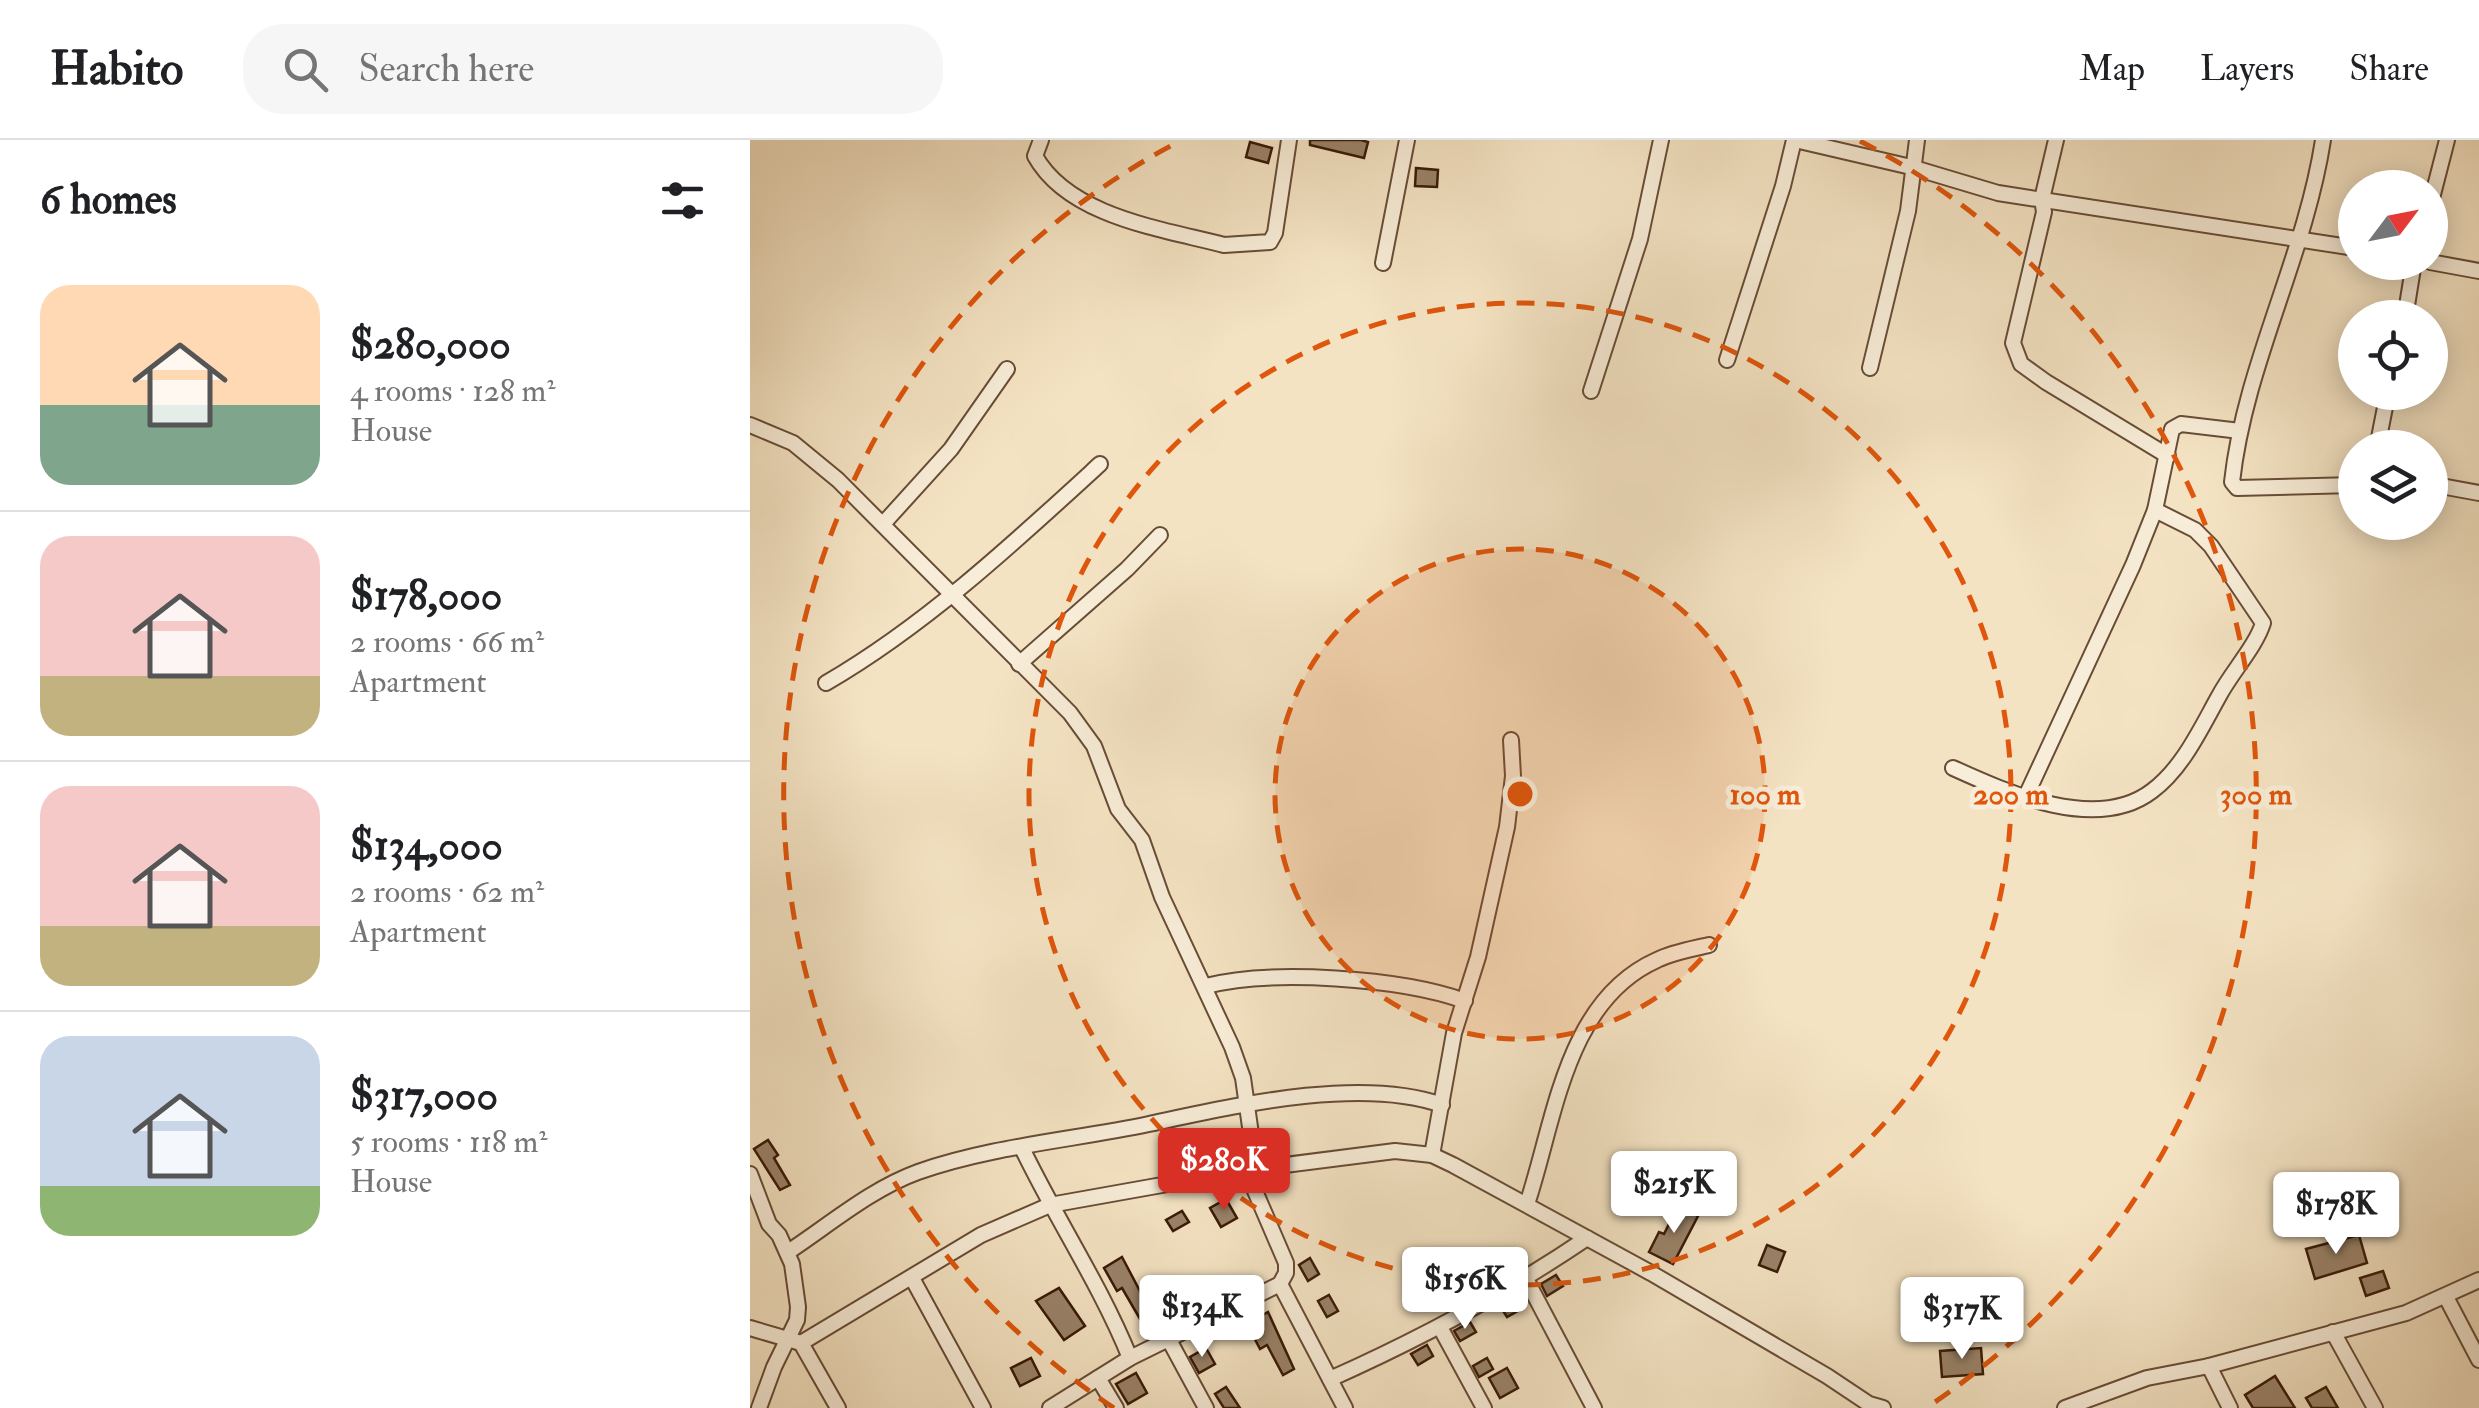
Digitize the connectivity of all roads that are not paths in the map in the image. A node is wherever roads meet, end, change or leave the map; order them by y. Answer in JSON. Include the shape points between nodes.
{"nodes":[{"id":1,"x":1042,"y":140,"type":"edge"},
{"id":2,"x":1289,"y":140,"type":"edge"},
{"id":3,"x":1408,"y":140,"type":"edge"},
{"id":4,"x":1661,"y":140,"type":"edge"},
{"id":5,"x":1794,"y":140,"type":"edge"},
{"id":6,"x":1917,"y":140,"type":"edge"},
{"id":7,"x":2056,"y":140,"type":"edge"},
{"id":8,"x":2324,"y":140,"type":"edge"},
{"id":9,"x":2447,"y":140,"type":"edge"},
{"id":10,"x":1911,"y":167,"type":"junction"},
{"id":11,"x":2439,"y":170,"type":"edge"},
{"id":12,"x":2042,"y":199,"type":"junction"},
{"id":13,"x":2298,"y":240,"type":"junction"},
{"id":14,"x":2338,"y":246,"type":"edge"},
{"id":15,"x":1384,"y":263,"type":"dead end"},
{"id":16,"x":2448,"y":265,"type":"edge"},
{"id":17,"x":2479,"y":271,"type":"edge"},
{"id":18,"x":1728,"y":360,"type":"dead end"},
{"id":19,"x":1870,"y":368,"type":"dead end"},
{"id":20,"x":1007,"y":369,"type":"dead end"},
{"id":21,"x":1591,"y":391,"type":"dead end"},
{"id":22,"x":750,"y":424,"type":"edge"},
{"id":23,"x":2240,"y":430,"type":"junction"},
{"id":24,"x":2168,"y":456,"type":"junction"},
{"id":25,"x":1100,"y":464,"type":"dead end"},
{"id":26,"x":2338,"y":485,"type":"edge"},
{"id":27,"x":2448,"y":487,"type":"edge"},
{"id":28,"x":2479,"y":493,"type":"edge"},
{"id":29,"x":2155,"y":510,"type":"junction"},
{"id":30,"x":883,"y":524,"type":"junction"},
{"id":31,"x":1160,"y":534,"type":"dead end"},
{"id":32,"x":951,"y":592,"type":"junction"},
{"id":33,"x":1019,"y":664,"type":"junction"},
{"id":34,"x":826,"y":684,"type":"dead end"},
{"id":35,"x":1511,"y":740,"type":"dead end"},
{"id":36,"x":1953,"y":768,"type":"dead end"},
{"id":37,"x":2026,"y":796,"type":"junction"},
{"id":38,"x":1709,"y":945,"type":"dead end"},
{"id":39,"x":1206,"y":986,"type":"junction"},
{"id":40,"x":1464,"y":1000,"type":"junction"},
{"id":41,"x":1246,"y":1105,"type":"junction"},
{"id":42,"x":1442,"y":1105,"type":"junction"},
{"id":43,"x":1022,"y":1148,"type":"junction"},
{"id":44,"x":1432,"y":1155,"type":"junction"},
{"id":45,"x":1251,"y":1169,"type":"junction"},
{"id":46,"x":750,"y":1174,"type":"edge"},
{"id":47,"x":1526,"y":1204,"type":"junction"},
{"id":48,"x":1050,"y":1205,"type":"junction"},
{"id":49,"x":1587,"y":1238,"type":"junction"},
{"id":50,"x":788,"y":1252,"type":"junction"},
{"id":51,"x":912,"y":1278,"type":"junction"},
{"id":52,"x":1526,"y":1279,"type":"junction"},
{"id":53,"x":2479,"y":1280,"type":"edge"},
{"id":54,"x":1280,"y":1284,"type":"junction"},
{"id":55,"x":2446,"y":1297,"type":"junction"},
{"id":56,"x":750,"y":1328,"type":"edge"},
{"id":57,"x":1441,"y":1329,"type":"junction"},
{"id":58,"x":2333,"y":1332,"type":"junction"},
{"id":59,"x":1168,"y":1338,"type":"junction"},
{"id":60,"x":794,"y":1340,"type":"junction"},
{"id":61,"x":1130,"y":1358,"type":"junction"},
{"id":62,"x":2479,"y":1360,"type":"edge"},
{"id":63,"x":2209,"y":1366,"type":"junction"},
{"id":64,"x":1098,"y":1378,"type":"junction"},
{"id":65,"x":1330,"y":1379,"type":"junction"},
{"id":66,"x":2092,"y":1403,"type":"edge"},
{"id":67,"x":1871,"y":1407,"type":"edge"},
{"id":68,"x":760,"y":1408,"type":"edge"},
{"id":69,"x":838,"y":1408,"type":"edge"},
{"id":70,"x":983,"y":1408,"type":"edge"},
{"id":71,"x":1050,"y":1408,"type":"edge"},
{"id":72,"x":1116,"y":1408,"type":"edge"},
{"id":73,"x":1206,"y":1408,"type":"edge"},
{"id":74,"x":1345,"y":1408,"type":"edge"},
{"id":75,"x":1484,"y":1408,"type":"edge"},
{"id":76,"x":1594,"y":1408,"type":"edge"},
{"id":77,"x":2064,"y":1408,"type":"edge"},
{"id":78,"x":2230,"y":1408,"type":"edge"},
{"id":79,"x":2375,"y":1408,"type":"edge"}],
"edges":[{"from":1,"to":2,"type":"street","via":[[1035,156],[1047,174],[1104,212],[1224,246],[1270,242]]},
{"from":3,"to":15,"type":"street"},
{"from":4,"to":21,"type":"street","via":[[1640,239]]},
{"from":5,"to":10,"type":"street"},
{"from":5,"to":18,"type":"street"},
{"from":6,"to":10,"type":"street"},
{"from":7,"to":12,"type":"street"},
{"from":8,"to":13,"type":"street"},
{"from":9,"to":11,"type":"street"},
{"from":10,"to":12,"type":"street"},
{"from":10,"to":19,"type":"street","via":[[1908,211]]},
{"from":12,"to":13,"type":"street"},
{"from":12,"to":24,"type":"street","via":[[2014,352],[2046,382]]},
{"from":13,"to":14,"type":"street"},
{"from":13,"to":23,"type":"street"},
{"from":16,"to":17,"type":"street"},
{"from":20,"to":30,"type":"street","via":[[960,437]]},
{"from":22,"to":30,"type":"street","via":[[793,444]]},
{"from":23,"to":24,"type":"street","via":[[2175,425]]},
{"from":23,"to":26,"type":"street","via":[[2232,482],[2237,488]]},
{"from":24,"to":29,"type":"street"},
{"from":25,"to":32,"type":"street"},
{"from":27,"to":28,"type":"street"},
{"from":29,"to":37,"type":"street"},
{"from":29,"to":37,"type":"street","via":[[2211,546],[2260,616],[2262,630],[2186,752],[2150,792],[2109,808]]},
{"from":30,"to":32,"type":"street"},
{"from":31,"to":33,"type":"street"},
{"from":32,"to":33,"type":"street"},
{"from":32,"to":34,"type":"street"},
{"from":33,"to":39,"type":"street","via":[[1070,712],[1094,746]]},
{"from":35,"to":40,"type":"street","via":[[1507,827]]},
{"from":36,"to":37,"type":"street"},
{"from":38,"to":47,"type":"street","via":[[1630,975],[1598,1009],[1558,1090]]},
{"from":39,"to":40,"type":"street","via":[[1346,980],[1400,984]]},
{"from":39,"to":41,"type":"street","via":[[1243,1078]]},
{"from":40,"to":42,"type":"street"},
{"from":41,"to":42,"type":"street","via":[[1359,1092],[1414,1095]]},
{"from":41,"to":43,"type":"street"},
{"from":41,"to":45,"type":"street"},
{"from":42,"to":44,"type":"street"},
{"from":43,"to":48,"type":"street"},
{"from":43,"to":50,"type":"street","via":[[918,1172]]},
{"from":44,"to":45,"type":"street","via":[[1395,1151]]},
{"from":44,"to":47,"type":"street"},
{"from":45,"to":48,"type":"street"},
{"from":45,"to":54,"type":"street","via":[[1286,1263]]},
{"from":46,"to":50,"type":"street"},
{"from":47,"to":49,"type":"street"},
{"from":48,"to":51,"type":"street","via":[[981,1235]]},
{"from":48,"to":61,"type":"street"},
{"from":49,"to":52,"type":"street"},
{"from":49,"to":67,"type":"street"},
{"from":50,"to":60,"type":"street","via":[[798,1307]]},
{"from":51,"to":60,"type":"street"},
{"from":51,"to":70,"type":"street"},
{"from":52,"to":57,"type":"street"},
{"from":52,"to":76,"type":"street"},
{"from":53,"to":55,"type":"street"},
{"from":54,"to":59,"type":"street"},
{"from":54,"to":65,"type":"street"},
{"from":55,"to":58,"type":"street"},
{"from":55,"to":62,"type":"street"},
{"from":56,"to":60,"type":"street"},
{"from":57,"to":65,"type":"street"},
{"from":57,"to":75,"type":"street"},
{"from":58,"to":63,"type":"street"},
{"from":58,"to":79,"type":"street"},
{"from":59,"to":61,"type":"street"},
{"from":59,"to":73,"type":"street"},
{"from":60,"to":68,"type":"street"},
{"from":60,"to":69,"type":"street"},
{"from":61,"to":64,"type":"street"},
{"from":63,"to":66,"type":"street","via":[[2147,1378]]},
{"from":63,"to":78,"type":"street"},
{"from":64,"to":71,"type":"street"},
{"from":64,"to":72,"type":"street"},
{"from":65,"to":74,"type":"street"},
{"from":66,"to":77,"type":"street"}]}
